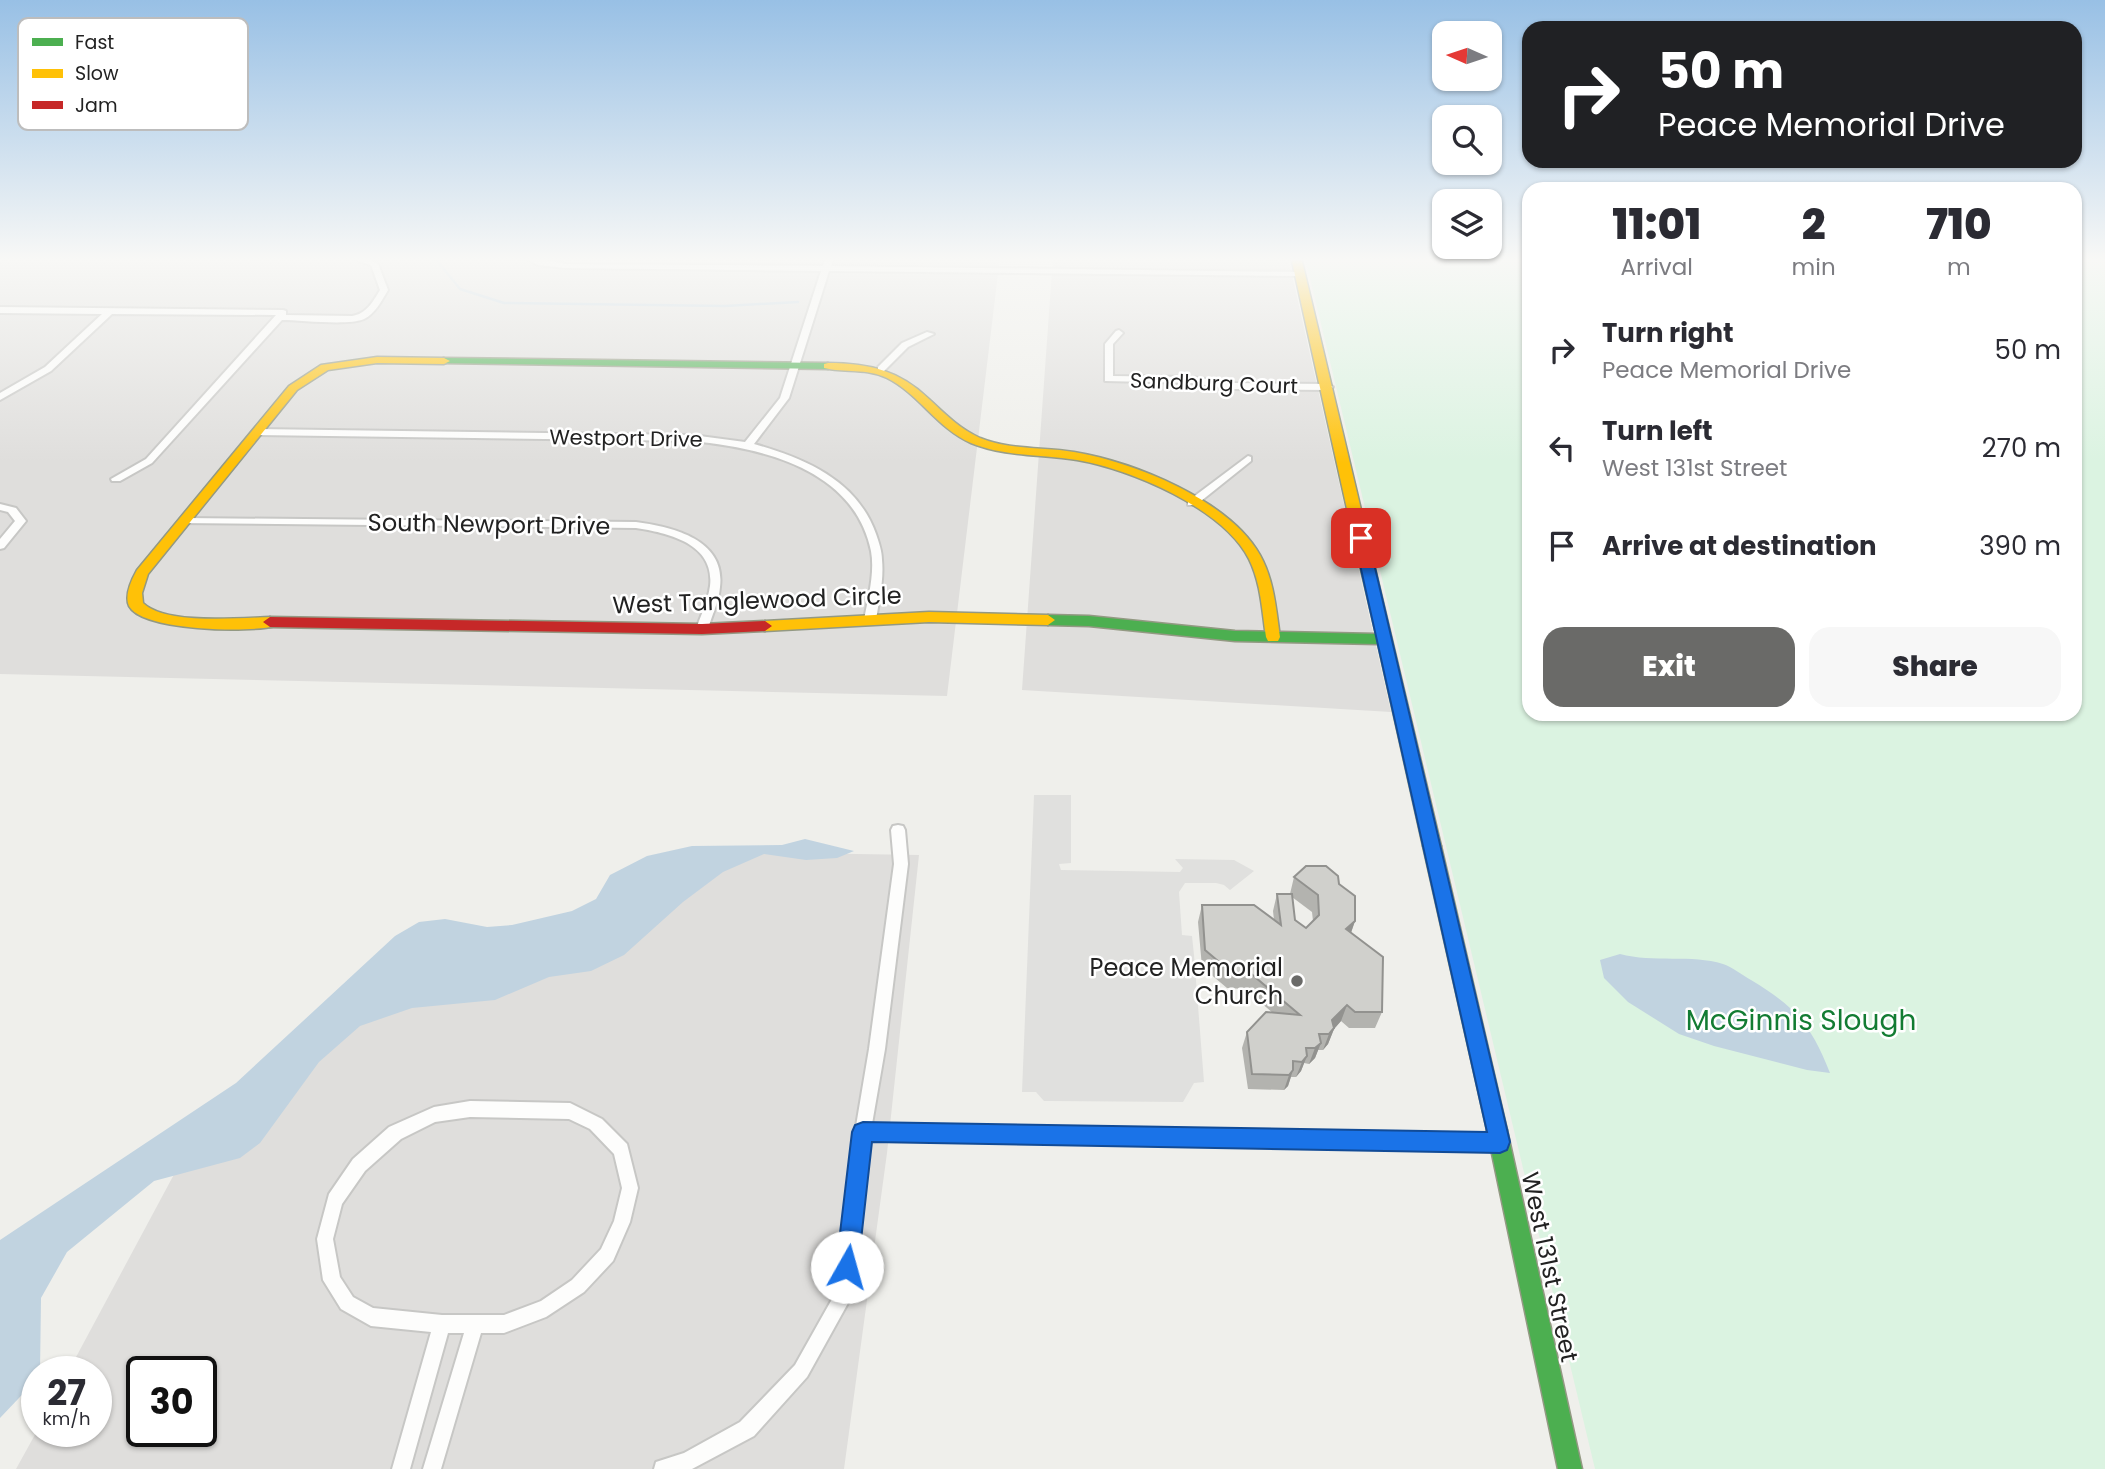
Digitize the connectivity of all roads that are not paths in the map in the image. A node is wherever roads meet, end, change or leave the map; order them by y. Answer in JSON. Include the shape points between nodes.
{"nodes":[{"id":1,"x":94,"y":326,"type":"edge"},
{"id":2,"x":271,"y":326,"type":"edge"},
{"id":3,"x":808,"y":326,"type":"edge"},
{"id":4,"x":1313,"y":326,"type":"edge"},
{"id":5,"x":1119,"y":333,"type":"dead end"},
{"id":6,"x":930,"y":334,"type":"dead end"},
{"id":7,"x":796,"y":366,"type":"junction"},
{"id":8,"x":881,"y":369,"type":"junction"},
{"id":9,"x":1328,"y":387,"type":"junction"},
{"id":10,"x":0,"y":397,"type":"edge"},
{"id":11,"x":257,"y":432,"type":"junction"},
{"id":12,"x":749,"y":444,"type":"junction"},
{"id":13,"x":1248,"y":460,"type":"dead end"},
{"id":14,"x":116,"y":479,"type":"dead end"},
{"id":15,"x":1192,"y":503,"type":"junction"},
{"id":16,"x":0,"y":507,"type":"edge"},
{"id":17,"x":184,"y":520,"type":"junction"},
{"id":18,"x":0,"y":546,"type":"edge"},
{"id":19,"x":870,"y":620,"type":"junction"},
{"id":20,"x":702,"y":629,"type":"junction"},
{"id":21,"x":1273,"y":637,"type":"junction"},
{"id":22,"x":1383,"y":639,"type":"junction"},
{"id":23,"x":898,"y":830,"type":"dead end"},
{"id":24,"x":863,"y":1132,"type":"junction"},
{"id":25,"x":1500,"y":1142,"type":"junction"},
{"id":26,"x":442,"y":1324,"type":"junction"},
{"id":27,"x":475,"y":1324,"type":"junction"},
{"id":28,"x":401,"y":1469,"type":"edge"},
{"id":29,"x":432,"y":1469,"type":"edge"},
{"id":30,"x":663,"y":1469,"type":"edge"},
{"id":31,"x":1570,"y":1469,"type":"edge"}],
"edges":[{"from":1,"to":10,"type":"street","via":[[48,369]]},
{"from":2,"to":14,"type":"street","via":[[149,461]]},
{"from":3,"to":7,"type":"street"},
{"from":4,"to":9,"type":"street","name":"West 131st Street"},
{"from":5,"to":9,"type":"street","name":"Sandburg Court","via":[[1109,344],[1108,379]]},
{"from":6,"to":8,"type":"street","via":[[905,345]]},
{"from":7,"to":8,"type":"street"},
{"from":7,"to":11,"type":"street","via":[[377,360],[325,367],[293,388]]},
{"from":7,"to":12,"type":"street","via":[[784,398]]},
{"from":8,"to":15,"type":"street","via":[[904,382],[948,425],[972,439],[1017,452],[1105,461]]},
{"from":9,"to":22,"type":"street","name":"West 131st Street"},
{"from":11,"to":12,"type":"street","name":"Westport Drive","via":[[692,438]]},
{"from":11,"to":17,"type":"street"},
{"from":12,"to":19,"type":"street","name":"Westport Drive","via":[[807,466],[846,494],[876,552]]},
{"from":13,"to":15,"type":"street"},
{"from":15,"to":21,"type":"street","via":[[1236,529],[1251,548],[1264,576]]},
{"from":16,"to":18,"type":"street","via":[[12,510],[21,521]]},
{"from":17,"to":20,"type":"street","name":"South Newport Drive","via":[[665,528],[691,539],[706,552],[714,568],[715,585]]},
{"from":17,"to":20,"type":"street","name":"West Tanglewood Circle","via":[[142,573],[132,598],[134,607],[149,616],[178,621]]},
{"from":19,"to":20,"type":"street","name":"West Tanglewood Circle"},
{"from":19,"to":21,"type":"street","name":"West Tanglewood Circle","via":[[1089,621]]},
{"from":21,"to":22,"type":"street","name":"West Tanglewood Circle"},
{"from":22,"to":25,"type":"street","name":"West 131st Street"},
{"from":23,"to":24,"type":"street","via":[[901,864]]},
{"from":24,"to":25,"type":"street"},
{"from":24,"to":30,"type":"street","via":[[844,1294],[801,1371],[747,1429],[688,1461]]},
{"from":25,"to":31,"type":"street","name":"West 131st Street"},
{"from":26,"to":27,"type":"street"},
{"from":26,"to":27,"type":"street","via":[[371,1317],[347,1303],[332,1280],[326,1239],[335,1199],[359,1165],[395,1133],[434,1115],[470,1109],[570,1111],[596,1124],[621,1150],[630,1188],[607,1255],[578,1286],[546,1308],[504,1324]]},
{"from":26,"to":28,"type":"street"},
{"from":27,"to":29,"type":"street"}]}
